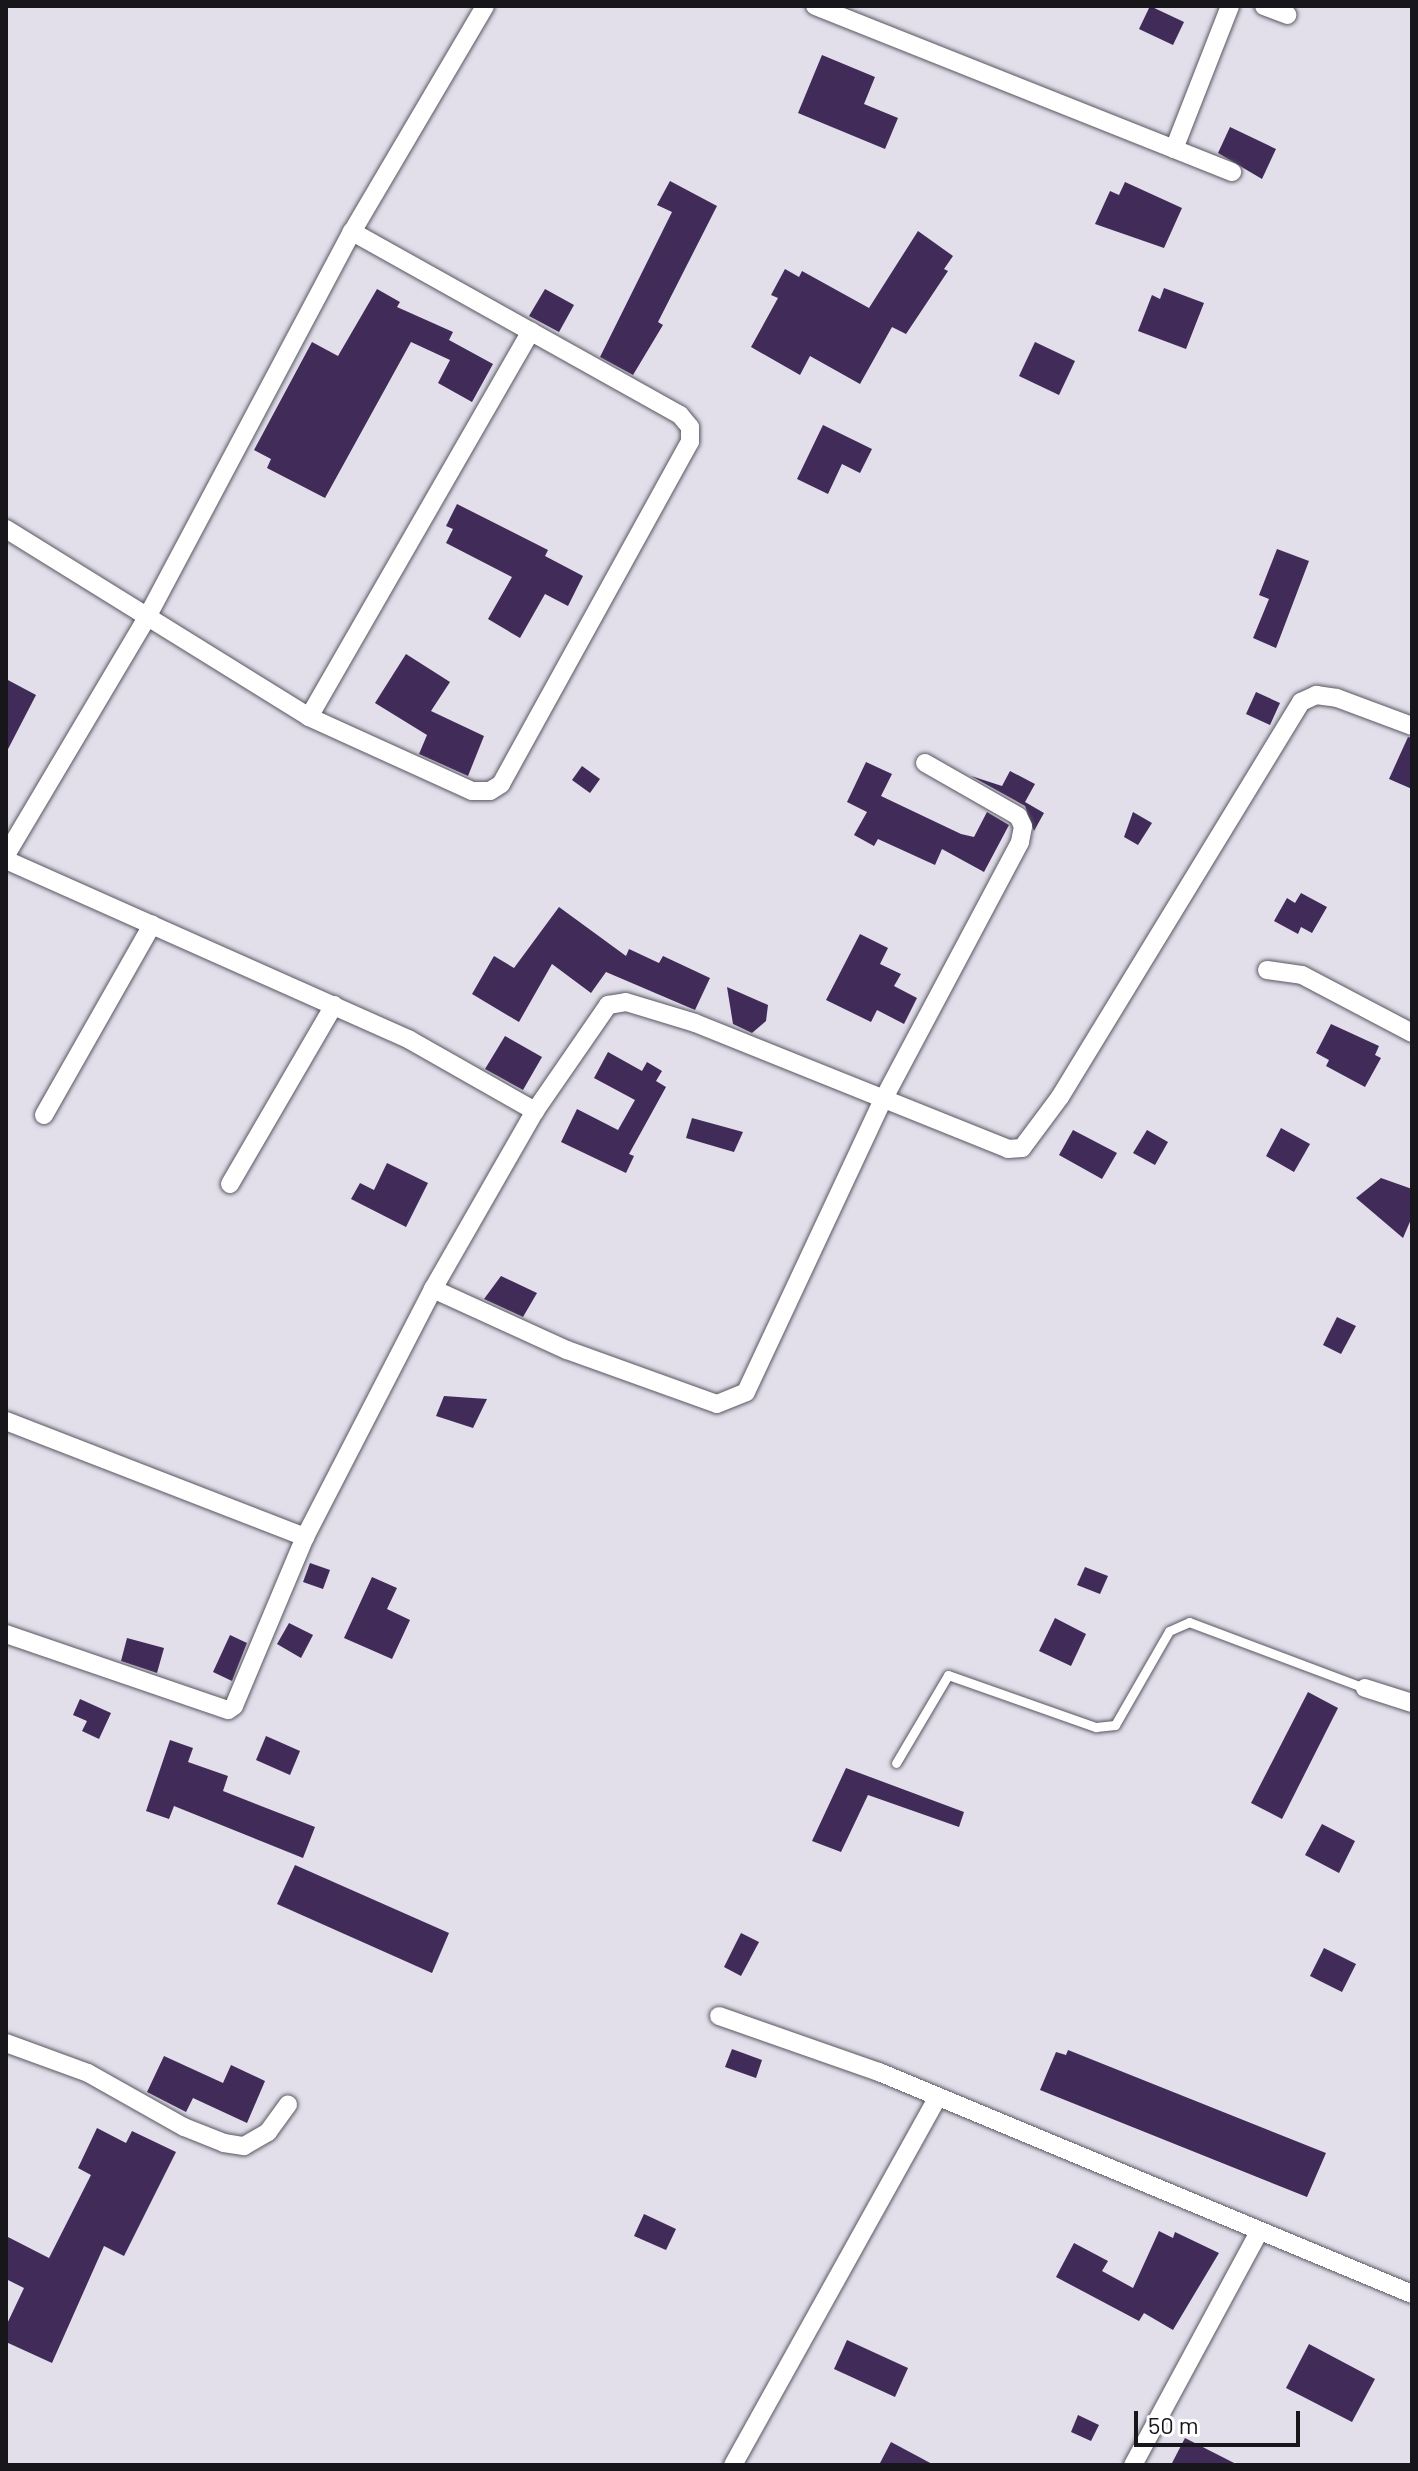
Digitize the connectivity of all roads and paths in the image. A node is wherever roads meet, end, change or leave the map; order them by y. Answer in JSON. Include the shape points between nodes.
{"nodes":[{"id":1,"x":485,"y":6,"type":"edge"},
{"id":2,"x":815,"y":6,"type":"edge"},
{"id":3,"x":1230,"y":6,"type":"edge"},
{"id":4,"x":1264,"y":6,"type":"edge"},
{"id":5,"x":1287,"y":15,"type":"dead end"},
{"id":6,"x":1174,"y":149,"type":"junction"},
{"id":7,"x":1232,"y":172,"type":"dead end"},
{"id":8,"x":352,"y":232,"type":"junction"},
{"id":9,"x":531,"y":331,"type":"junction"},
{"id":10,"x":6,"y":529,"type":"edge"},
{"id":11,"x":146,"y":619,"type":"junction"},
{"id":12,"x":309,"y":717,"type":"junction"},
{"id":13,"x":1412,"y":726,"type":"edge"},
{"id":14,"x":925,"y":763,"type":"dead end"},
{"id":15,"x":6,"y":857,"type":"edge"},
{"id":16,"x":152,"y":925,"type":"junction"},
{"id":17,"x":1267,"y":970,"type":"dead end"},
{"id":18,"x":334,"y":1005,"type":"junction"},
{"id":19,"x":1412,"y":1033,"type":"edge"},
{"id":20,"x":884,"y":1098,"type":"junction"},
{"id":21,"x":535,"y":1111,"type":"junction"},
{"id":22,"x":44,"y":1115,"type":"dead end"},
{"id":23,"x":230,"y":1184,"type":"dead end"},
{"id":24,"x":433,"y":1289,"type":"junction"},
{"id":25,"x":6,"y":1421,"type":"edge"},
{"id":26,"x":305,"y":1537,"type":"junction"},
{"id":27,"x":6,"y":1634,"type":"edge"},
{"id":28,"x":1365,"y":1688,"type":"joint"},
{"id":29,"x":1412,"y":1703,"type":"edge"},
{"id":30,"x":896,"y":1763,"type":"dead end"},
{"id":31,"x":719,"y":2016,"type":"dead end"},
{"id":32,"x":6,"y":2043,"type":"edge"},
{"id":33,"x":937,"y":2098,"type":"junction"},
{"id":34,"x":288,"y":2104,"type":"dead end"},
{"id":35,"x":1258,"y":2234,"type":"junction"},
{"id":36,"x":1412,"y":2294,"type":"edge"},
{"id":37,"x":733,"y":2465,"type":"edge"},
{"id":38,"x":1133,"y":2465,"type":"edge"}],
"edges":[{"from":1,"to":8,"type":"street"},
{"from":2,"to":6,"type":"street"},
{"from":3,"to":6,"type":"street"},
{"from":4,"to":5,"type":"street"},
{"from":6,"to":7,"type":"street"},
{"from":8,"to":9,"type":"street"},
{"from":8,"to":11,"type":"street"},
{"from":9,"to":12,"type":"street"},
{"from":9,"to":12,"type":"street","via":[[680,415],[690,427],[690,442],[501,784],[490,791],[472,791]]},
{"from":10,"to":11,"type":"street"},
{"from":11,"to":12,"type":"street"},
{"from":11,"to":15,"type":"street"},
{"from":13,"to":20,"type":"street","via":[[1337,698],[1316,695],[1301,702],[1060,1097],[1022,1148],[1008,1149]]},
{"from":14,"to":20,"type":"street","via":[[1018,816],[1023,826],[1020,842]]},
{"from":15,"to":16,"type":"street"},
{"from":16,"to":18,"type":"street"},
{"from":16,"to":22,"type":"street"},
{"from":17,"to":19,"type":"street","via":[[1302,975]]},
{"from":18,"to":21,"type":"street","via":[[410,1040]]},
{"from":18,"to":23,"type":"street"},
{"from":20,"to":21,"type":"street","via":[[695,1023],[626,1002],[608,1005],[598,1015]]},
{"from":20,"to":24,"type":"street","via":[[746,1392],[732,1402],[717,1404],[567,1350]]},
{"from":21,"to":24,"type":"street"},
{"from":24,"to":26,"type":"street"},
{"from":25,"to":26,"type":"street"},
{"from":26,"to":27,"type":"street","via":[[228,1710]]},
{"from":28,"to":29,"type":"street"},
{"from":28,"to":30,"type":"lane","via":[[1189,1622],[1169,1631],[1115,1725],[1096,1727],[948,1675]]},
{"from":31,"to":33,"type":"street"},
{"from":32,"to":34,"type":"street","via":[[88,2073],[184,2127],[224,2143],[244,2146],[268,2132]]},
{"from":33,"to":35,"type":"street"},
{"from":33,"to":37,"type":"street"},
{"from":35,"to":36,"type":"street"},
{"from":35,"to":38,"type":"street"}]}
